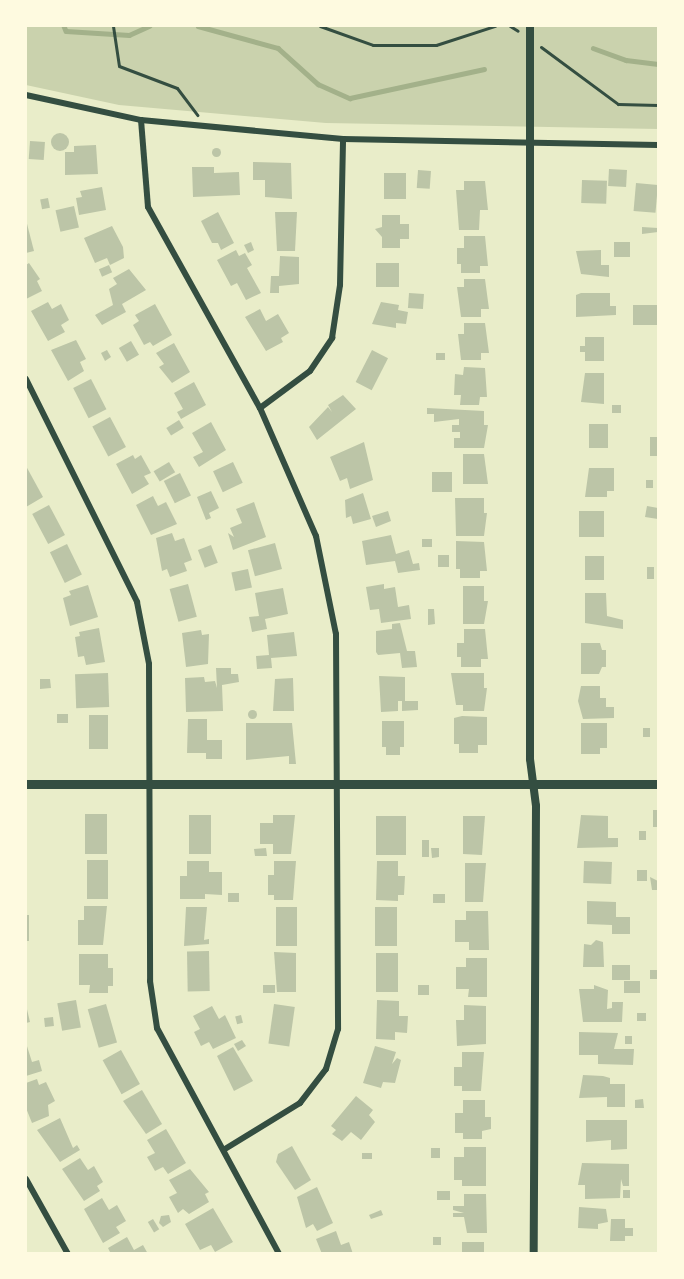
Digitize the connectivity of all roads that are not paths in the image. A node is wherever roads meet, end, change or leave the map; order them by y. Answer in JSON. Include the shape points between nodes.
{"nodes":[{"id":1,"x":530,"y":26,"type":"edge"},
{"id":2,"x":26,"y":95,"type":"edge"},
{"id":3,"x":141,"y":120,"type":"junction"},
{"id":4,"x":343,"y":139,"type":"junction"},
{"id":5,"x":531,"y":141,"type":"junction"},
{"id":6,"x":658,"y":145,"type":"edge"},
{"id":7,"x":26,"y":379,"type":"edge"},
{"id":8,"x":260,"y":408,"type":"junction"},
{"id":9,"x":26,"y":784,"type":"edge"},
{"id":10,"x":149,"y":784,"type":"junction"},
{"id":11,"x":658,"y":784,"type":"edge"},
{"id":12,"x":338,"y":785,"type":"junction"},
{"id":13,"x":533,"y":785,"type":"junction"},
{"id":14,"x":225,"y":1149,"type":"junction"},
{"id":15,"x":26,"y":1179,"type":"edge"},
{"id":16,"x":68,"y":1254,"type":"edge"},
{"id":17,"x":279,"y":1254,"type":"edge"},
{"id":18,"x":534,"y":1254,"type":"edge"}],
"edges":[{"from":1,"to":5,"type":"street"},
{"from":2,"to":3,"type":"street"},
{"from":3,"to":4,"type":"street"},
{"from":3,"to":8,"type":"street","via":[[148,207]]},
{"from":4,"to":5,"type":"street"},
{"from":4,"to":8,"type":"street","via":[[340,285],[332,338],[310,371]]},
{"from":5,"to":6,"type":"street"},
{"from":5,"to":13,"type":"street"},
{"from":7,"to":10,"type":"street","via":[[137,602],[149,664]]},
{"from":8,"to":12,"type":"street","via":[[316,536],[336,634]]},
{"from":9,"to":10,"type":"main road"},
{"from":10,"to":12,"type":"main road"},
{"from":10,"to":14,"type":"street","via":[[150,981],[157,1028]]},
{"from":11,"to":13,"type":"main road"},
{"from":12,"to":13,"type":"main road"},
{"from":12,"to":14,"type":"street","via":[[338,1029],[326,1069],[300,1103]]},
{"from":13,"to":18,"type":"street"},
{"from":14,"to":17,"type":"street"},
{"from":15,"to":16,"type":"street"}]}
